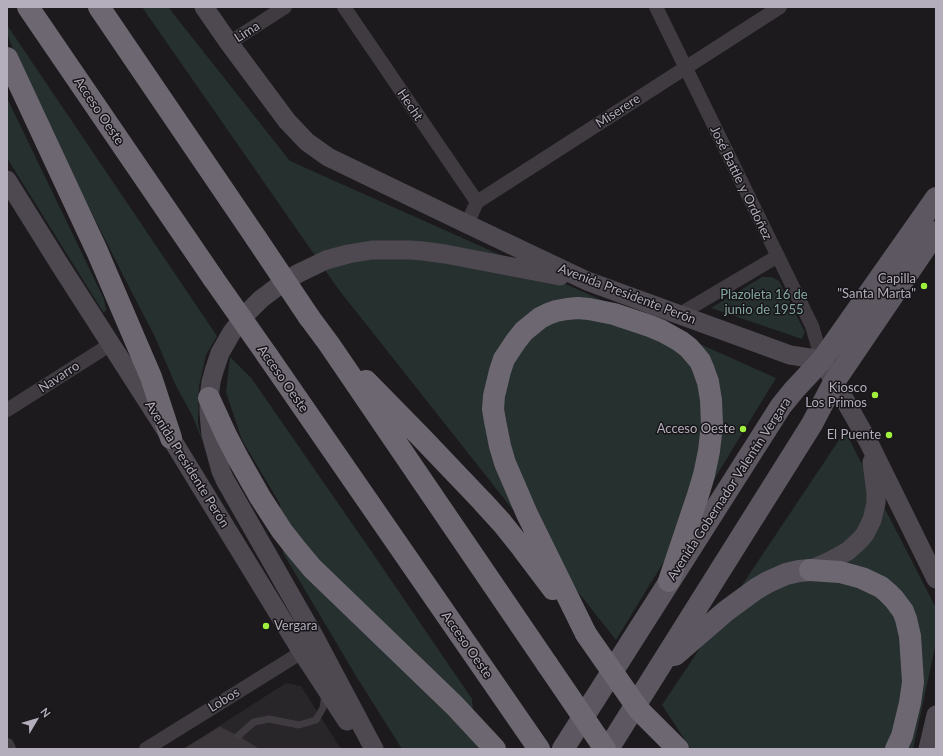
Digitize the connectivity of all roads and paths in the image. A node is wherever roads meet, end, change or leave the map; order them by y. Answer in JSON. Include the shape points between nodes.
{"nodes":[{"id":1,"x":28,"y":7,"type":"edge"},
{"id":2,"x":99,"y":7,"type":"edge"},
{"id":3,"x":204,"y":7,"type":"edge"},
{"id":4,"x":285,"y":7,"type":"edge"},
{"id":5,"x":344,"y":7,"type":"edge"},
{"id":6,"x":656,"y":7,"type":"edge"},
{"id":7,"x":780,"y":7,"type":"edge"},
{"id":8,"x":229,"y":43,"type":"junction"},
{"id":9,"x":7,"y":58,"type":"edge"},
{"id":10,"x":685,"y":68,"type":"junction"},
{"id":11,"x":7,"y":180,"type":"edge"},
{"id":12,"x":936,"y":198,"type":"edge"},
{"id":13,"x":477,"y":202,"type":"junction"},
{"id":14,"x":467,"y":224,"type":"junction"},
{"id":15,"x":936,"y":232,"type":"edge"},
{"id":16,"x":778,"y":256,"type":"junction"},
{"id":17,"x":587,"y":281,"type":"junction"},
{"id":18,"x":680,"y":314,"type":"junction"},
{"id":19,"x":111,"y":344,"type":"junction"},
{"id":20,"x":329,"y":344,"type":"junction"},
{"id":21,"x":822,"y":360,"type":"junction"},
{"id":22,"x":834,"y":382,"type":"junction"},
{"id":23,"x":209,"y":398,"type":"junction"},
{"id":24,"x":7,"y":410,"type":"edge"},
{"id":25,"x":171,"y":438,"type":"junction"},
{"id":26,"x":868,"y":441,"type":"junction"},
{"id":27,"x":810,"y":570,"type":"junction"},
{"id":28,"x":936,"y":579,"type":"edge"},
{"id":29,"x":669,"y":582,"type":"junction"},
{"id":30,"x":585,"y":633,"type":"junction"},
{"id":31,"x":302,"y":652,"type":"junction"},
{"id":32,"x":658,"y":671,"type":"junction"},
{"id":33,"x":325,"y":688,"type":"junction"},
{"id":34,"x":639,"y":710,"type":"junction"},
{"id":35,"x":936,"y":715,"type":"edge"},
{"id":36,"x":238,"y":736,"type":"dead end"},
{"id":37,"x":7,"y":745,"type":"edge"},
{"id":38,"x":9,"y":749,"type":"edge"},
{"id":39,"x":146,"y":749,"type":"edge"},
{"id":40,"x":365,"y":749,"type":"edge"},
{"id":41,"x":374,"y":749,"type":"edge"},
{"id":42,"x":495,"y":749,"type":"edge"},
{"id":43,"x":539,"y":749,"type":"edge"},
{"id":44,"x":563,"y":749,"type":"edge"},
{"id":45,"x":607,"y":749,"type":"edge"},
{"id":46,"x":664,"y":749,"type":"edge"},
{"id":47,"x":678,"y":749,"type":"edge"},
{"id":48,"x":896,"y":749,"type":"edge"},
{"id":49,"x":928,"y":749,"type":"edge"}],
"edges":[{"from":1,"to":43,"type":"highway","name":"Acceso Oeste","bridge":true},
{"from":2,"to":20,"type":"highway","bridge":true},
{"from":3,"to":8,"type":"main road","name":"Avenida Presidente Perón"},
{"from":4,"to":8,"type":"street","name":"Lima"},
{"from":5,"to":13,"type":"street","name":"Hecht"},
{"from":6,"to":10,"type":"street","name":"José Battle y Ordoñez"},
{"from":7,"to":10,"type":"street","name":"Miserere"},
{"from":8,"to":14,"type":"main road","name":"Avenida Presidente Perón","via":[[287,121],[307,142],[328,157]]},
{"from":9,"to":25,"type":"highway","via":[[100,258],[151,376]]},
{"from":10,"to":13,"type":"street","name":"Miserere"},
{"from":10,"to":16,"type":"street","name":"José Battle y Ordoñez"},
{"from":11,"to":19,"type":"main road","name":"Avenida Presidente Perón"},
{"from":12,"to":21,"type":"main road","name":"Avenida Gobernador Valentín Vergara"},
{"from":13,"to":14,"type":"street"},
{"from":14,"to":17,"type":"main road","name":"Avenida Presidente Perón"},
{"from":15,"to":22,"type":"main road"},
{"from":16,"to":18,"type":"street"},
{"from":16,"to":21,"type":"street","name":"José Battle y Ordoñez","via":[[812,326]]},
{"from":17,"to":18,"type":"main road","name":"Avenida Presidente Perón"},
{"from":17,"to":23,"type":"main road","via":[[423,251],[372,250],[326,260],[285,281],[246,314],[220,353]]},
{"from":18,"to":21,"type":"main road","name":"Avenida Presidente Perón","via":[[790,355]]},
{"from":19,"to":24,"type":"street","name":"Navarro"},
{"from":19,"to":25,"type":"main road","name":"Avenida Presidente Perón"},
{"from":20,"to":30,"type":"highway","via":[[502,523]]},
{"from":20,"to":45,"type":"highway","bridge":true},
{"from":21,"to":22,"type":"main road"},
{"from":21,"to":29,"type":"main road","name":"Avenida Gobernador Valentín Vergara","via":[[781,406]]},
{"from":22,"to":26,"type":"main road"},
{"from":22,"to":32,"type":"main road","via":[[812,424]]},
{"from":23,"to":41,"type":"main road","via":[[211,435],[225,480],[314,636]]},
{"from":23,"to":42,"type":"highway","via":[[232,448],[260,497],[297,550],[312,568]]},
{"from":25,"to":31,"type":"main road","name":"Avenida Presidente Perón"},
{"from":26,"to":27,"type":"main road","via":[[876,493],[872,520],[865,534],[848,551]]},
{"from":26,"to":28,"type":"main road"},
{"from":27,"to":32,"type":"main road","via":[[786,574],[756,589],[726,611]]},
{"from":27,"to":48,"type":"highway","via":[[840,572],[862,578],[888,593],[903,612],[910,636],[913,682],[902,736]]},
{"from":29,"to":30,"type":"highway","via":[[698,495],[709,451],[711,400],[700,361],[689,348],[662,331],[614,314],[578,308],[548,314],[524,331],[513,344],[500,371],[493,409],[500,446],[527,514]]},
{"from":29,"to":44,"type":"main road","name":"Avenida Gobernador Valentín Vergara"},
{"from":30,"to":34,"type":"highway","bridge":true},
{"from":31,"to":33,"type":"main road","name":"Avenida Presidente Perón"},
{"from":31,"to":39,"type":"street","name":"Lobos"},
{"from":32,"to":45,"type":"main road"},
{"from":33,"to":36,"type":"lane","via":[[324,708],[316,720],[299,725],[269,719],[254,722]]},
{"from":33,"to":40,"type":"main road","name":"Avenida Presidente Perón"},
{"from":34,"to":46,"type":"highway"},
{"from":34,"to":47,"type":"highway"},
{"from":35,"to":49,"type":"main road"},
{"from":37,"to":38,"type":"street"}]}
